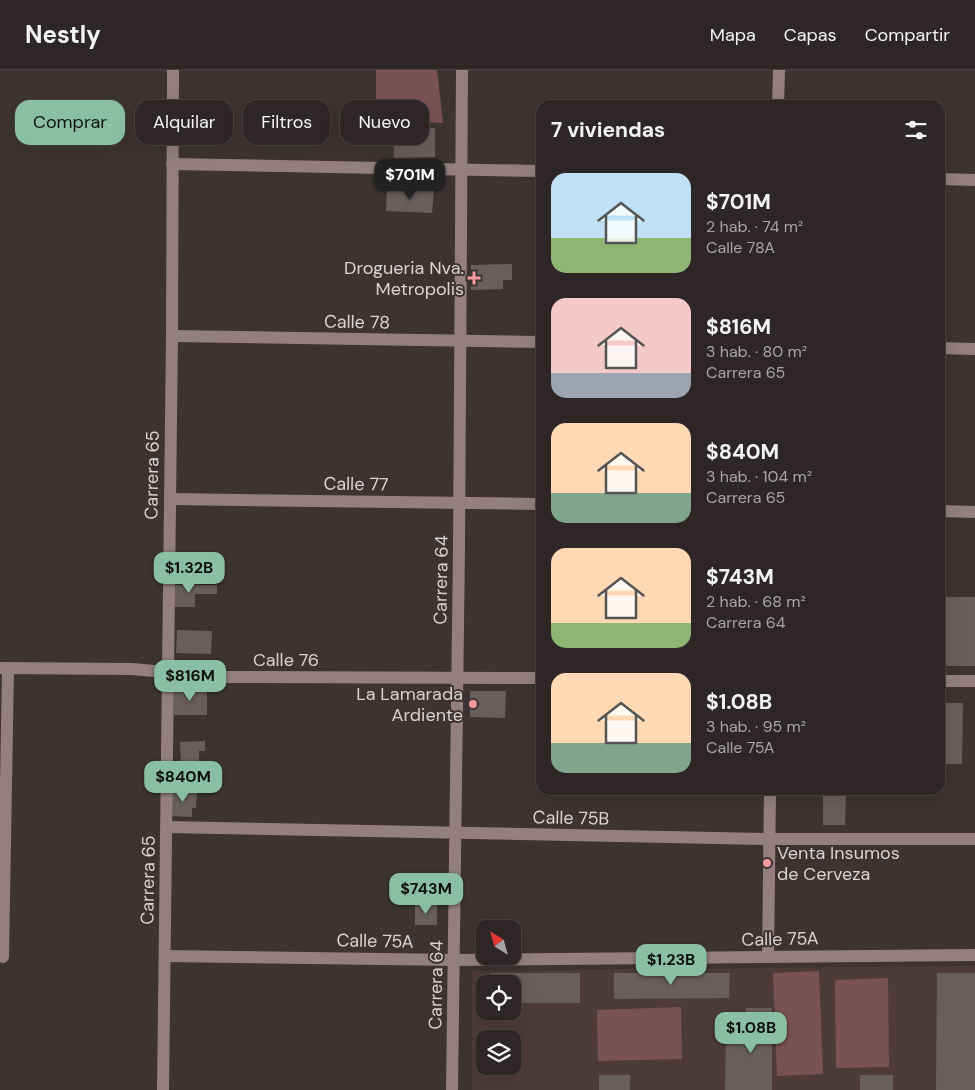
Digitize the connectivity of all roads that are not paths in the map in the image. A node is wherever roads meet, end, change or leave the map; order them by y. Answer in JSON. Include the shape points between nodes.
{"nodes":[{"id":1,"x":173,"y":70,"type":"edge"},
{"id":2,"x":462,"y":70,"type":"edge"},
{"id":3,"x":779,"y":70,"type":"edge"},
{"id":4,"x":778,"y":100,"type":"edge"},
{"id":5,"x":172,"y":164,"type":"junction"},
{"id":6,"x":461,"y":170,"type":"junction"},
{"id":7,"x":536,"y":171,"type":"edge"},
{"id":8,"x":945,"y":179,"type":"edge"},
{"id":9,"x":975,"y":180,"type":"edge"},
{"id":10,"x":172,"y":336,"type":"junction"},
{"id":11,"x":460,"y":341,"type":"junction"},
{"id":12,"x":536,"y":342,"type":"edge"},
{"id":13,"x":945,"y":348,"type":"edge"},
{"id":14,"x":975,"y":348,"type":"edge"},
{"id":15,"x":170,"y":499,"type":"junction"},
{"id":16,"x":459,"y":502,"type":"junction"},
{"id":17,"x":536,"y":504,"type":"edge"},
{"id":18,"x":945,"y":511,"type":"edge"},
{"id":19,"x":975,"y":512,"type":"edge"},
{"id":20,"x":4,"y":668,"type":"edge"},
{"id":21,"x":168,"y":672,"type":"junction"},
{"id":22,"x":457,"y":678,"type":"junction"},
{"id":23,"x":536,"y":678,"type":"edge"},
{"id":24,"x":945,"y":681,"type":"edge"},
{"id":25,"x":975,"y":681,"type":"edge"},
{"id":26,"x":770,"y":795,"type":"edge"},
{"id":27,"x":166,"y":827,"type":"junction"},
{"id":28,"x":455,"y":833,"type":"junction"},
{"id":29,"x":769,"y":839,"type":"junction"},
{"id":30,"x":975,"y":839,"type":"edge"},
{"id":31,"x":975,"y":955,"type":"edge"},
{"id":32,"x":165,"y":956,"type":"junction"},
{"id":33,"x":3,"y":957,"type":"dead end"},
{"id":34,"x":768,"y":957,"type":"junction"},
{"id":35,"x":454,"y":960,"type":"junction"},
{"id":36,"x":163,"y":1090,"type":"edge"},
{"id":37,"x":452,"y":1090,"type":"edge"}],
"edges":[{"from":1,"to":5,"type":"street","name":"Carrera 65"},
{"from":2,"to":6,"type":"street","name":"Carrera 64"},
{"from":3,"to":4,"type":"street"},
{"from":5,"to":6,"type":"street"},
{"from":5,"to":10,"type":"street","name":"Carrera 65"},
{"from":6,"to":7,"type":"street"},
{"from":6,"to":11,"type":"street","name":"Carrera 64"},
{"from":8,"to":9,"type":"street"},
{"from":10,"to":11,"type":"street","name":"Calle 78"},
{"from":10,"to":15,"type":"street","name":"Carrera 65"},
{"from":11,"to":12,"type":"street","name":"Calle 78"},
{"from":11,"to":16,"type":"street","name":"Carrera 64"},
{"from":13,"to":14,"type":"street"},
{"from":15,"to":16,"type":"street","name":"Calle 77"},
{"from":15,"to":21,"type":"street","name":"Carrera 65"},
{"from":16,"to":17,"type":"street","name":"Calle 77"},
{"from":16,"to":22,"type":"street","name":"Carrera 64"},
{"from":18,"to":19,"type":"street"},
{"from":20,"to":21,"type":"street","name":"Calle 76","via":[[132,668]]},
{"from":20,"to":33,"type":"street"},
{"from":21,"to":22,"type":"street","name":"Calle 76","via":[[221,677]]},
{"from":21,"to":27,"type":"street","name":"Carrera 65"},
{"from":22,"to":23,"type":"street","name":"Calle 76"},
{"from":22,"to":28,"type":"street","name":"Carrera 64"},
{"from":24,"to":25,"type":"street"},
{"from":26,"to":29,"type":"street"},
{"from":27,"to":28,"type":"street","name":"Calle 75B"},
{"from":27,"to":32,"type":"street","name":"Carrera 65"},
{"from":28,"to":29,"type":"street","name":"Calle 75B"},
{"from":28,"to":35,"type":"street","name":"Carrera 64"},
{"from":29,"to":30,"type":"street","name":"Calle 75B"},
{"from":29,"to":34,"type":"street"},
{"from":31,"to":34,"type":"street","name":"Calle 75A"},
{"from":32,"to":35,"type":"street","name":"Calle 75A"},
{"from":32,"to":36,"type":"street","name":"Carrera 65"},
{"from":34,"to":35,"type":"street","name":"Calle 75A"},
{"from":35,"to":37,"type":"street","name":"Carrera 64"}]}
